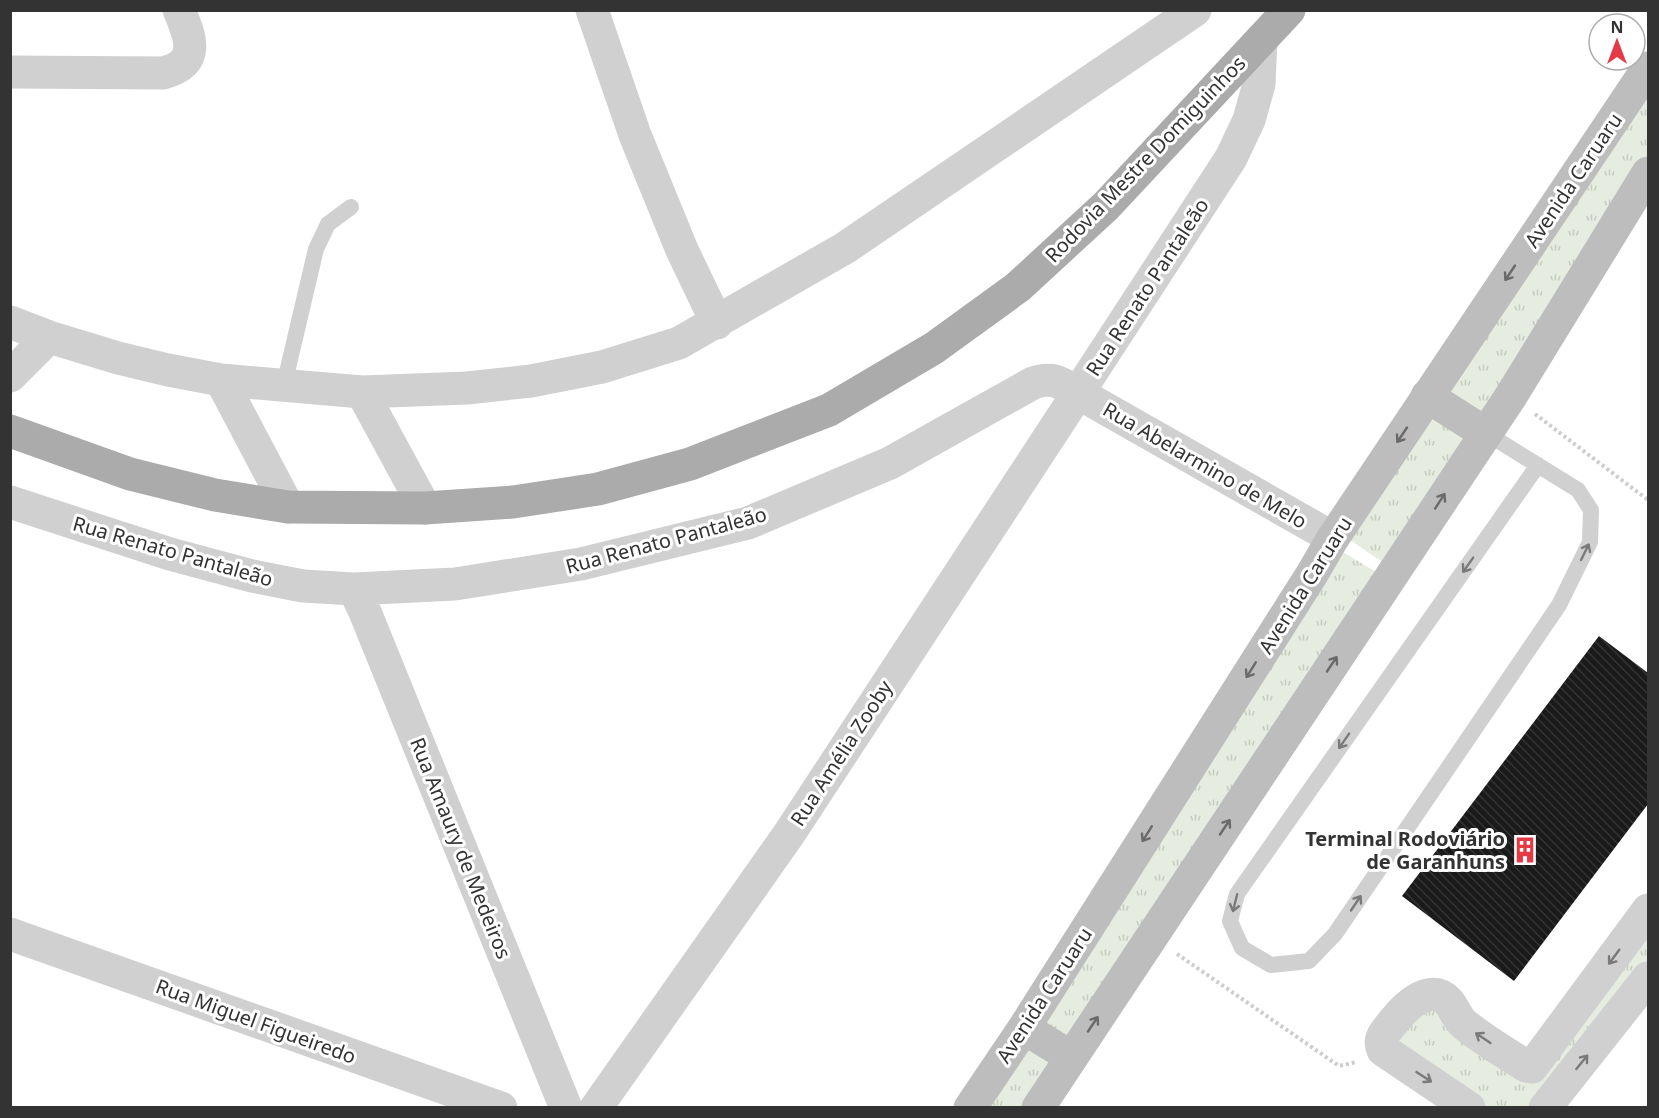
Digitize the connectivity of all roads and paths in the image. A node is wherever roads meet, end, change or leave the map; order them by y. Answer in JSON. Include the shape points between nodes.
{"nodes":[{"id":1,"x":179,"y":10,"type":"edge"},
{"id":2,"x":592,"y":10,"type":"edge"},
{"id":3,"x":1195,"y":10,"type":"edge"},
{"id":4,"x":1289,"y":10,"type":"edge"},
{"id":5,"x":1261,"y":40,"type":"junction"},
{"id":6,"x":1648,"y":68,"type":"edge"},
{"id":7,"x":10,"y":72,"type":"edge"},
{"id":8,"x":1648,"y":173,"type":"edge"},
{"id":9,"x":351,"y":207,"type":"dead end"},
{"id":10,"x":10,"y":322,"type":"edge"},
{"id":11,"x":717,"y":323,"type":"junction"},
{"id":12,"x":49,"y":337,"type":"junction"},
{"id":13,"x":10,"y":376,"type":"edge"},
{"id":14,"x":221,"y":380,"type":"junction"},
{"id":15,"x":285,"y":385,"type":"junction"},
{"id":16,"x":362,"y":392,"type":"junction"},
{"id":17,"x":1078,"y":393,"type":"junction"},
{"id":18,"x":1427,"y":396,"type":"junction"},
{"id":19,"x":1511,"y":396,"type":"junction"},
{"id":20,"x":10,"y":431,"type":"edge"},
{"id":21,"x":1485,"y":433,"type":"junction"},
{"id":22,"x":1538,"y":465,"type":"junction"},
{"id":23,"x":1648,"y":500,"type":"edge"},
{"id":24,"x":10,"y":502,"type":"edge"},
{"id":25,"x":288,"y":507,"type":"junction"},
{"id":26,"x":425,"y":508,"type":"junction"},
{"id":27,"x":1333,"y":538,"type":"junction"},
{"id":28,"x":354,"y":589,"type":"junction"},
{"id":29,"x":1648,"y":910,"type":"edge"},
{"id":30,"x":10,"y":934,"type":"edge"},
{"id":31,"x":1152,"y":936,"type":"junction"},
{"id":32,"x":1648,"y":978,"type":"edge"},
{"id":33,"x":1024,"y":1028,"type":"junction"},
{"id":34,"x":1386,"y":1053,"type":"junction"},
{"id":35,"x":1071,"y":1056,"type":"junction"},
{"id":36,"x":488,"y":1105,"type":"edge"},
{"id":37,"x":566,"y":1107,"type":"edge"},
{"id":38,"x":596,"y":1107,"type":"edge"},
{"id":39,"x":970,"y":1107,"type":"edge"},
{"id":40,"x":1038,"y":1107,"type":"edge"},
{"id":41,"x":1469,"y":1107,"type":"edge"},
{"id":42,"x":1545,"y":1107,"type":"edge"}],
"edges":[{"from":1,"to":7,"type":"street","via":[[190,43],[185,63],[174,70]]},
{"from":2,"to":11,"type":"street","via":[[634,135]]},
{"from":3,"to":11,"type":"street","via":[[845,248]]},
{"from":4,"to":5,"type":"main road","name":"Rodovia Mestre Domiguinhos"},
{"from":5,"to":17,"type":"street","name":"Rua Renato Pantaleão","via":[[1259,84],[1232,158]]},
{"from":5,"to":26,"type":"main road","name":"Rodovia Mestre Domiguinhos","via":[[1106,206],[1018,287],[934,348],[829,410],[690,464],[598,489],[513,502]]},
{"from":6,"to":18,"type":"main road","name":"Avenida Caruaru","one_way":true},
{"from":8,"to":19,"type":"main road"},
{"from":9,"to":15,"type":"lane","via":[[328,224],[316,249]]},
{"from":10,"to":12,"type":"street"},
{"from":11,"to":16,"type":"street","via":[[680,343],[602,368],[467,388]]},
{"from":12,"to":13,"type":"street"},
{"from":12,"to":14,"type":"street","via":[[118,358]]},
{"from":14,"to":15,"type":"street"},
{"from":14,"to":25,"type":"street"},
{"from":15,"to":16,"type":"street"},
{"from":16,"to":26,"type":"street"},
{"from":17,"to":27,"type":"street","name":"Rua Abelarmino de Melo"},
{"from":17,"to":28,"type":"street","name":"Rua Renato Pantaleão","via":[[1056,381],[1033,383],[890,463],[748,523],[570,566],[455,584]]},
{"from":17,"to":38,"type":"street","name":"Rua Amélia Zooby","via":[[789,834]]},
{"from":18,"to":21,"type":"main road"},
{"from":18,"to":27,"type":"main road","name":"Avenida Caruaru","one_way":true},
{"from":19,"to":21,"type":"main road"},
{"from":19,"to":23,"type":"path"},
{"from":20,"to":25,"type":"main road","name":"Rodovia Mestre Domiguinhos","via":[[130,474],[215,495]]},
{"from":21,"to":22,"type":"lane"},
{"from":31,"to":21,"type":"main road","one_way":true},
{"from":22,"to":22,"type":"lane","one_way":true,"via":[[1237,894],[1230,921],[1242,948],[1271,965],[1310,961],[1335,934],[1559,605],[1590,542],[1591,510],[1578,490]]},
{"from":24,"to":28,"type":"street","name":"Rua Renato Pantaleão","via":[[252,576],[303,586]]},
{"from":25,"to":26,"type":"main road","name":"Rodovia Mestre Domiguinhos"},
{"from":27,"to":33,"type":"main road","name":"Avenida Caruaru","one_way":true},
{"from":28,"to":37,"type":"street","name":"Rua Amaury de Medeiros"},
{"from":29,"to":34,"type":"street","one_way":true,"via":[[1532,1067],[1462,1023],[1448,1001],[1433,995],[1410,1003],[1398,1016],[1382,1037]]},
{"from":30,"to":36,"type":"street","name":"Rua Miguel Figueiredo"},
{"from":31,"to":34,"type":"path","via":[[1339,1066]]},
{"from":35,"to":31,"type":"main road","one_way":true},
{"from":42,"to":32,"type":"street","one_way":true},
{"from":33,"to":35,"type":"main road"},
{"from":33,"to":39,"type":"main road","name":"Avenida Caruaru"},
{"from":34,"to":41,"type":"street","one_way":true},
{"from":35,"to":40,"type":"main road"}]}
